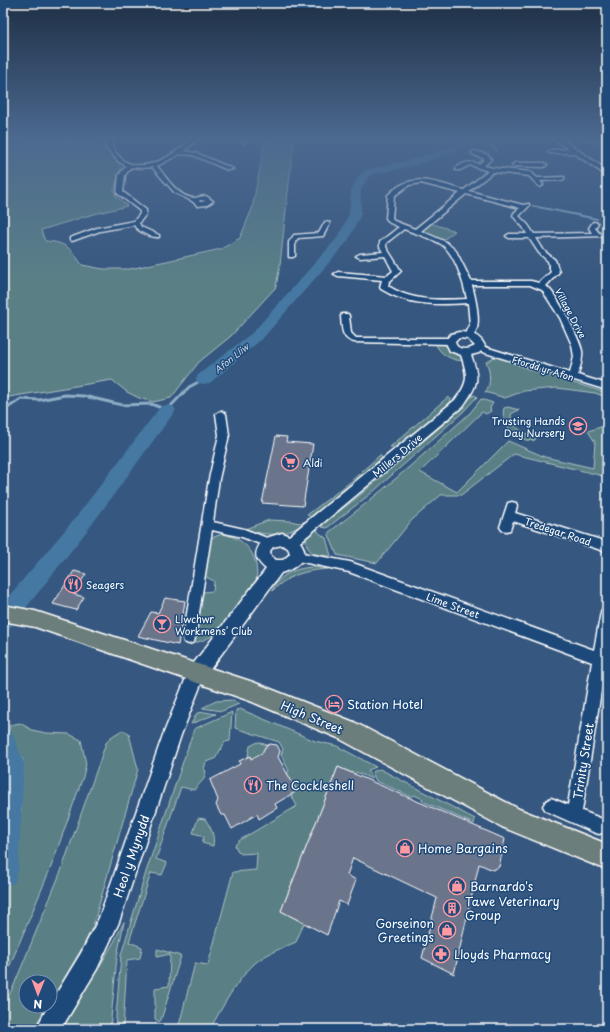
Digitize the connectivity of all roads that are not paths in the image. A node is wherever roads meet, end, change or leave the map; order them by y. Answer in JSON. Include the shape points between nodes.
{"nodes":[{"id":1,"x":121,"y":185,"type":"edge"},
{"id":2,"x":171,"y":185,"type":"edge"},
{"id":3,"x":405,"y":185,"type":"edge"},
{"id":4,"x":441,"y":185,"type":"edge"},
{"id":5,"x":474,"y":185,"type":"edge"},
{"id":6,"x":466,"y":192,"type":"junction"},
{"id":7,"x":196,"y":200,"type":"dead end"},
{"id":8,"x":449,"y":205,"type":"junction"},
{"id":9,"x":459,"y":208,"type":"dead end"},
{"id":10,"x":136,"y":223,"type":"junction"},
{"id":11,"x":328,"y":223,"type":"dead end"},
{"id":12,"x":595,"y":223,"type":"dead end"},
{"id":13,"x":403,"y":227,"type":"junction"},
{"id":14,"x":417,"y":231,"type":"junction"},
{"id":15,"x":75,"y":236,"type":"dead end"},
{"id":16,"x":509,"y":236,"type":"dead end"},
{"id":17,"x":531,"y":236,"type":"junction"},
{"id":18,"x":144,"y":239,"type":"dead end"},
{"id":19,"x":388,"y":254,"type":"junction"},
{"id":20,"x":291,"y":256,"type":"dead end"},
{"id":21,"x":360,"y":256,"type":"dead end"},
{"id":22,"x":364,"y":267,"type":"dead end"},
{"id":23,"x":338,"y":274,"type":"dead end"},
{"id":24,"x":370,"y":276,"type":"junction"},
{"id":25,"x":388,"y":278,"type":"junction"},
{"id":26,"x":468,"y":282,"type":"junction"},
{"id":27,"x":541,"y":286,"type":"junction"},
{"id":28,"x":471,"y":301,"type":"junction"},
{"id":29,"x":345,"y":316,"type":"dead end"},
{"id":30,"x":469,"y":336,"type":"junction"},
{"id":31,"x":450,"y":341,"type":"junction"},
{"id":32,"x":479,"y":348,"type":"junction"},
{"id":33,"x":465,"y":352,"type":"junction"},
{"id":34,"x":573,"y":378,"type":"junction"},
{"id":35,"x":607,"y":387,"type":"edge"},
{"id":36,"x":220,"y":414,"type":"dead end"},
{"id":37,"x":207,"y":525,"type":"junction"},
{"id":38,"x":506,"y":527,"type":"dead end"},
{"id":39,"x":291,"y":542,"type":"junction"},
{"id":40,"x":268,"y":543,"type":"junction"},
{"id":41,"x":607,"y":547,"type":"edge"},
{"id":42,"x":296,"y":557,"type":"junction"},
{"id":43,"x":277,"y":567,"type":"junction"},
{"id":44,"x":607,"y":612,"type":"edge"},
{"id":45,"x":3,"y":613,"type":"edge"},
{"id":46,"x":189,"y":638,"type":"dead end"},
{"id":47,"x":604,"y":659,"type":"edge"},
{"id":48,"x":196,"y":674,"type":"junction"},
{"id":49,"x":551,"y":806,"type":"dead end"},
{"id":50,"x":574,"y":815,"type":"junction"},
{"id":51,"x":599,"y":826,"type":"dead end"},
{"id":52,"x":607,"y":857,"type":"edge"},
{"id":53,"x":48,"y":1029,"type":"edge"}],
"edges":[{"from":1,"to":10,"type":"street","via":[[120,193],[143,210]]},
{"from":2,"to":7,"type":"street","via":[[184,198]]},
{"from":3,"to":13,"type":"street","via":[[390,198],[390,221]]},
{"from":4,"to":6,"type":"street"},
{"from":5,"to":6,"type":"street"},
{"from":6,"to":8,"type":"street"},
{"from":6,"to":17,"type":"street","via":[[526,206],[516,216]]},
{"from":8,"to":9,"type":"street"},
{"from":8,"to":14,"type":"street"},
{"from":10,"to":15,"type":"street"},
{"from":10,"to":18,"type":"street","via":[[139,228],[154,235]]},
{"from":11,"to":20,"type":"street","via":[[321,236],[296,236],[292,242]]},
{"from":12,"to":17,"type":"street","via":[[592,228],[599,235]]},
{"from":13,"to":14,"type":"street"},
{"from":13,"to":19,"type":"street","via":[[383,242]]},
{"from":14,"to":26,"type":"street","via":[[451,248]]},
{"from":16,"to":17,"type":"street"},
{"from":17,"to":27,"type":"street","via":[[554,266],[555,272]]},
{"from":19,"to":21,"type":"street"},
{"from":19,"to":25,"type":"street","via":[[397,271]]},
{"from":22,"to":24,"type":"street","via":[[372,268]]},
{"from":23,"to":24,"type":"street"},
{"from":24,"to":25,"type":"street"},
{"from":25,"to":28,"type":"street","via":[[383,284],[384,288],[410,300]]},
{"from":26,"to":27,"type":"street","name":"Village Drive"},
{"from":26,"to":28,"type":"street"},
{"from":27,"to":34,"type":"street","name":"Village Drive","via":[[548,291],[578,348]]},
{"from":28,"to":30,"type":"street","via":[[474,319]]},
{"from":29,"to":31,"type":"street","via":[[347,333],[354,340]]},
{"from":30,"to":31,"type":"street","via":[[455,336]]},
{"from":30,"to":32,"type":"street","via":[[477,340]]},
{"from":31,"to":33,"type":"street","via":[[453,348]]},
{"from":32,"to":33,"type":"street","via":[[473,352]]},
{"from":32,"to":34,"type":"street","name":"Ffordd yr Afon"},
{"from":33,"to":39,"type":"street","name":"Millers Drive","via":[[473,374],[472,384],[459,403]]},
{"from":34,"to":35,"type":"street","name":"Ffordd yr Afon"},
{"from":36,"to":37,"type":"street","via":[[224,435]]},
{"from":37,"to":40,"type":"street","via":[[244,533]]},
{"from":37,"to":46,"type":"street"},
{"from":38,"to":41,"type":"street","name":"Tredegar Road","via":[[511,511]]},
{"from":39,"to":40,"type":"street","via":[[282,539]]},
{"from":39,"to":42,"type":"street","via":[[297,551]]},
{"from":40,"to":43,"type":"street","via":[[263,555],[267,563]]},
{"from":42,"to":43,"type":"street","via":[[291,564]]},
{"from":42,"to":47,"type":"street","name":"Lime Street","via":[[350,567]]},
{"from":43,"to":48,"type":"street"},
{"from":44,"to":47,"type":"street","name":"Trinity Street"},
{"from":45,"to":48,"type":"main road","name":"High Street","via":[[26,617]]},
{"from":47,"to":50,"type":"street","name":"Trinity Street"},
{"from":48,"to":52,"type":"main road","name":"High Street","via":[[253,692],[346,730],[511,818]]},
{"from":48,"to":53,"type":"street","name":"Heol y Mynydd","via":[[172,735],[108,922],[89,961]]},
{"from":49,"to":50,"type":"street","name":"Trinity Street"},
{"from":50,"to":51,"type":"street","name":"Trinity Street"}]}
